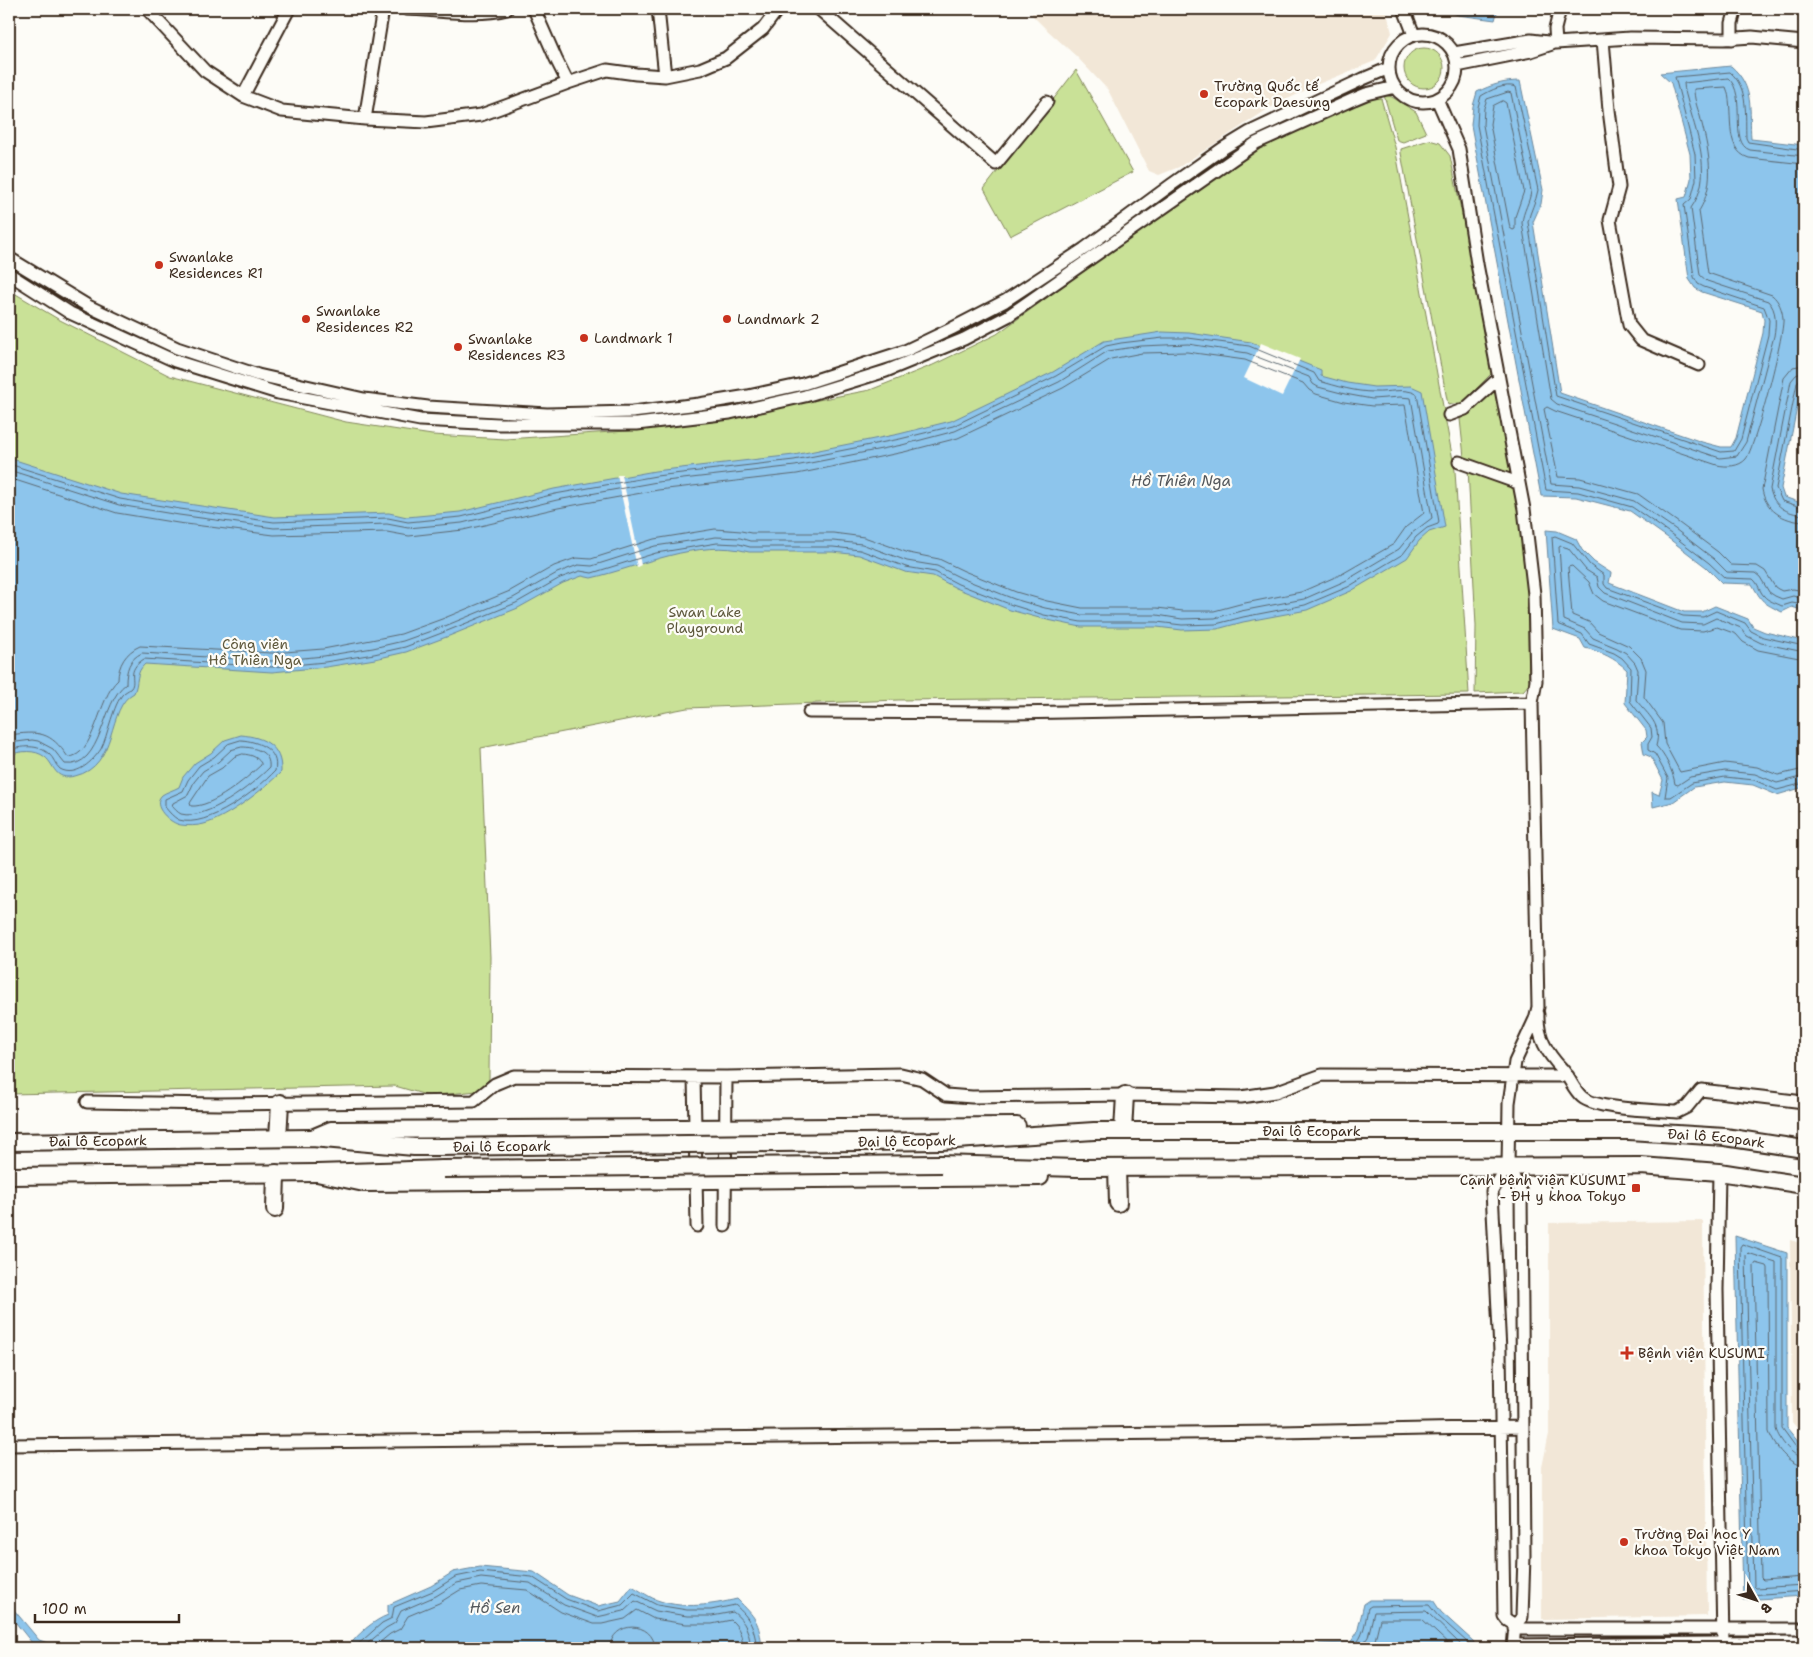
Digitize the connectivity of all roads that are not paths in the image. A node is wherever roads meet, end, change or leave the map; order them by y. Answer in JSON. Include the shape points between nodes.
{"nodes":[{"id":1,"x":147,"y":9,"type":"edge"},
{"id":2,"x":289,"y":9,"type":"edge"},
{"id":3,"x":383,"y":9,"type":"edge"},
{"id":4,"x":407,"y":9,"type":"edge"},
{"id":5,"x":507,"y":9,"type":"edge"},
{"id":6,"x":534,"y":9,"type":"edge"},
{"id":7,"x":658,"y":9,"type":"edge"},
{"id":8,"x":778,"y":9,"type":"edge"},
{"id":9,"x":818,"y":9,"type":"edge"},
{"id":10,"x":1404,"y":9,"type":"edge"},
{"id":11,"x":1560,"y":9,"type":"edge"},
{"id":12,"x":1736,"y":9,"type":"edge"},
{"id":13,"x":1414,"y":35,"type":"junction"},
{"id":14,"x":1732,"y":38,"type":"junction"},
{"id":15,"x":1603,"y":40,"type":"junction"},
{"id":16,"x":1804,"y":42,"type":"edge"},
{"id":17,"x":1556,"y":43,"type":"junction"},
{"id":18,"x":1454,"y":53,"type":"junction"},
{"id":19,"x":1457,"y":66,"type":"junction"},
{"id":20,"x":1389,"y":68,"type":"junction"},
{"id":21,"x":664,"y":76,"type":"junction"},
{"id":22,"x":568,"y":83,"type":"junction"},
{"id":23,"x":1395,"y":87,"type":"junction"},
{"id":24,"x":243,"y":96,"type":"junction"},
{"id":25,"x":1437,"y":99,"type":"junction"},
{"id":26,"x":1047,"y":102,"type":"dead end"},
{"id":27,"x":366,"y":119,"type":"junction"},
{"id":28,"x":1253,"y":138,"type":"junction"},
{"id":29,"x":1088,"y":254,"type":"junction"},
{"id":30,"x":9,"y":258,"type":"edge"},
{"id":31,"x":9,"y":274,"type":"edge"},
{"id":32,"x":132,"y":327,"type":"junction"},
{"id":33,"x":126,"y":339,"type":"junction"},
{"id":34,"x":905,"y":351,"type":"junction"},
{"id":35,"x":910,"y":362,"type":"junction"},
{"id":36,"x":1699,"y":365,"type":"dead end"},
{"id":37,"x":1499,"y":378,"type":"junction"},
{"id":38,"x":300,"y":385,"type":"junction"},
{"id":39,"x":297,"y":397,"type":"junction"},
{"id":40,"x":1449,"y":415,"type":"dead end"},
{"id":41,"x":609,"y":418,"type":"junction"},
{"id":42,"x":1459,"y":462,"type":"dead end"},
{"id":43,"x":1518,"y":483,"type":"junction"},
{"id":44,"x":1532,"y":703,"type":"junction"},
{"id":45,"x":809,"y":712,"type":"dead end"},
{"id":46,"x":1538,"y":1007,"type":"junction"},
{"id":47,"x":1512,"y":1076,"type":"junction"},
{"id":48,"x":1568,"y":1076,"type":"junction"},
{"id":49,"x":694,"y":1077,"type":"junction"},
{"id":50,"x":726,"y":1077,"type":"junction"},
{"id":51,"x":1125,"y":1095,"type":"junction"},
{"id":52,"x":87,"y":1102,"type":"dead end"},
{"id":53,"x":1804,"y":1102,"type":"edge"},
{"id":54,"x":280,"y":1104,"type":"junction"},
{"id":55,"x":696,"y":1129,"type":"junction"},
{"id":56,"x":726,"y":1129,"type":"junction"},
{"id":57,"x":1094,"y":1131,"type":"junction"},
{"id":58,"x":1123,"y":1131,"type":"junction"},
{"id":59,"x":1508,"y":1131,"type":"junction"},
{"id":60,"x":278,"y":1138,"type":"junction"},
{"id":61,"x":312,"y":1138,"type":"junction"},
{"id":62,"x":9,"y":1142,"type":"edge"},
{"id":63,"x":1804,"y":1149,"type":"edge"},
{"id":64,"x":1508,"y":1166,"type":"junction"},
{"id":65,"x":1076,"y":1168,"type":"junction"},
{"id":66,"x":1117,"y":1168,"type":"junction"},
{"id":67,"x":1719,"y":1172,"type":"junction"},
{"id":68,"x":316,"y":1173,"type":"junction"},
{"id":69,"x":276,"y":1174,"type":"junction"},
{"id":70,"x":9,"y":1176,"type":"edge"},
{"id":71,"x":696,"y":1180,"type":"junction"},
{"id":72,"x":726,"y":1180,"type":"junction"},
{"id":73,"x":1804,"y":1185,"type":"edge"},
{"id":74,"x":1118,"y":1203,"type":"dead end"},
{"id":75,"x":276,"y":1209,"type":"dead end"},
{"id":76,"x":697,"y":1226,"type":"dead end"},
{"id":77,"x":726,"y":1226,"type":"dead end"},
{"id":78,"x":1523,"y":1427,"type":"junction"},
{"id":79,"x":1500,"y":1428,"type":"junction"},
{"id":80,"x":9,"y":1445,"type":"edge"},
{"id":81,"x":1514,"y":1627,"type":"junction"},
{"id":82,"x":1722,"y":1628,"type":"junction"},
{"id":83,"x":1804,"y":1628,"type":"edge"},
{"id":84,"x":1804,"y":1642,"type":"edge"},
{"id":85,"x":1723,"y":1643,"type":"junction"},
{"id":86,"x":1514,"y":1647,"type":"edge"}],
"edges":[{"from":1,"to":24,"type":"street","via":[[205,71]]},
{"from":2,"to":24,"type":"street"},
{"from":3,"to":27,"type":"street"},
{"from":4,"to":5,"type":"street","via":[[496,12]]},
{"from":6,"to":22,"type":"street"},
{"from":7,"to":21,"type":"street"},
{"from":8,"to":21,"type":"street","via":[[763,28],[726,58],[700,70]]},
{"from":9,"to":26,"type":"street","via":[[996,164]]},
{"from":10,"to":13,"type":"street"},
{"from":11,"to":17,"type":"street","via":[[1555,29]]},
{"from":12,"to":14,"type":"street"},
{"from":13,"to":18,"type":"street","via":[[1441,39]]},
{"from":13,"to":20,"type":"street","via":[[1396,48]]},
{"from":14,"to":15,"type":"street"},
{"from":14,"to":16,"type":"street"},
{"from":15,"to":17,"type":"street"},
{"from":15,"to":36,"type":"street","via":[[1619,187],[1610,220],[1629,325],[1641,340]]},
{"from":17,"to":18,"type":"street","via":[[1531,40]]},
{"from":17,"to":19,"type":"street"},
{"from":18,"to":19,"type":"street"},
{"from":19,"to":25,"type":"street","via":[[1450,89]]},
{"from":20,"to":23,"type":"street"},
{"from":20,"to":28,"type":"street"},
{"from":21,"to":22,"type":"street","via":[[607,70]]},
{"from":22,"to":27,"type":"street","via":[[481,116],[426,122]]},
{"from":23,"to":25,"type":"street","via":[[1409,99],[1428,102]]},
{"from":23,"to":28,"type":"street","via":[[1366,94]]},
{"from":24,"to":27,"type":"street","via":[[282,111]]},
{"from":25,"to":37,"type":"street","via":[[1459,149]]},
{"from":28,"to":29,"type":"street"},
{"from":29,"to":34,"type":"street","via":[[951,330]]},
{"from":29,"to":35,"type":"street","via":[[1008,316],[964,340]]},
{"from":30,"to":32,"type":"street","via":[[88,306]]},
{"from":31,"to":33,"type":"street","via":[[70,313]]},
{"from":32,"to":33,"type":"street"},
{"from":32,"to":38,"type":"street","via":[[177,348],[258,375]]},
{"from":33,"to":39,"type":"street","via":[[174,361]]},
{"from":34,"to":35,"type":"street"},
{"from":34,"to":41,"type":"street","via":[[803,384]]},
{"from":35,"to":41,"type":"street","via":[[805,396],[730,413],[637,424]]},
{"from":37,"to":40,"type":"street","via":[[1465,409]]},
{"from":37,"to":43,"type":"street"},
{"from":38,"to":39,"type":"street"},
{"from":38,"to":41,"type":"street","via":[[364,400],[428,407]]},
{"from":39,"to":41,"type":"street","via":[[420,420],[499,424]]},
{"from":42,"to":43,"type":"street"},
{"from":43,"to":44,"type":"street","via":[[1534,594],[1536,680]]},
{"from":44,"to":45,"type":"street","via":[[1012,713]]},
{"from":44,"to":46,"type":"street"},
{"from":46,"to":47,"type":"street"},
{"from":46,"to":48,"type":"street","via":[[1537,1024],[1541,1039],[1549,1055]]},
{"from":47,"to":48,"type":"street"},
{"from":47,"to":51,"type":"street","via":[[1322,1075],[1276,1092],[1241,1097]]},
{"from":47,"to":59,"type":"street"},
{"from":48,"to":53,"type":"street","via":[[1576,1091],[1596,1105],[1677,1112],[1687,1107],[1701,1090]]},
{"from":49,"to":50,"type":"street"},
{"from":49,"to":54,"type":"street","via":[[514,1076],[495,1084],[474,1101]]},
{"from":49,"to":55,"type":"street"},
{"from":50,"to":51,"type":"street","via":[[901,1074],[922,1078],[946,1095]]},
{"from":50,"to":56,"type":"street"},
{"from":51,"to":58,"type":"highway"},
{"from":52,"to":54,"type":"street"},
{"from":54,"to":60,"type":"highway"},
{"from":55,"to":56,"type":"highway"},
{"from":55,"to":61,"type":"highway","via":[[331,1130]]},
{"from":55,"to":71,"type":"street"},
{"from":56,"to":57,"type":"highway","via":[[1048,1126]]},
{"from":56,"to":72,"type":"street"},
{"from":57,"to":58,"type":"highway","name":"Đại lộ Ecopark"},
{"from":57,"to":61,"type":"highway","name":"Đại lộ Ecopark","bridge":true,"via":[[941,1141],[438,1147]]},
{"from":58,"to":59,"type":"highway","name":"Đại lộ Ecopark"},
{"from":59,"to":63,"type":"highway","name":"Đại lộ Ecopark","via":[[1629,1131],[1725,1137]]},
{"from":59,"to":64,"type":"street"},
{"from":60,"to":61,"type":"highway","name":"Đại lộ Ecopark"},
{"from":60,"to":62,"type":"highway","name":"Đại lộ Ecopark"},
{"from":64,"to":66,"type":"highway","name":"Đại lộ Ecopark"},
{"from":64,"to":67,"type":"highway","name":"Đại lộ Ecopark","via":[[1641,1166]]},
{"from":64,"to":78,"type":"street","via":[[1521,1192]]},
{"from":64,"to":79,"type":"street","via":[[1492,1191],[1500,1351]]},
{"from":65,"to":66,"type":"highway","name":"Đại lộ Ecopark"},
{"from":65,"to":68,"type":"highway","name":"Đại lộ Ecopark","bridge":true,"via":[[941,1164]]},
{"from":65,"to":72,"type":"highway","via":[[1045,1177]]},
{"from":66,"to":74,"type":"highway"},
{"from":67,"to":73,"type":"highway","name":"Đại lộ Ecopark"},
{"from":67,"to":82,"type":"street","via":[[1717,1290]]},
{"from":68,"to":69,"type":"highway","name":"Đại lộ Ecopark"},
{"from":68,"to":71,"type":"highway","via":[[364,1183]]},
{"from":69,"to":70,"type":"highway","name":"Đại lộ Ecopark"},
{"from":69,"to":75,"type":"highway"},
{"from":71,"to":72,"type":"highway"},
{"from":71,"to":76,"type":"street"},
{"from":72,"to":77,"type":"street"},
{"from":78,"to":79,"type":"street"},
{"from":78,"to":81,"type":"street","via":[[1522,1617]]},
{"from":79,"to":80,"type":"street"},
{"from":79,"to":81,"type":"street","via":[[1504,1616]]},
{"from":81,"to":82,"type":"street"},
{"from":81,"to":86,"type":"street"},
{"from":82,"to":83,"type":"street"},
{"from":82,"to":85,"type":"street"},
{"from":84,"to":85,"type":"street"},
{"from":85,"to":86,"type":"street"}]}
